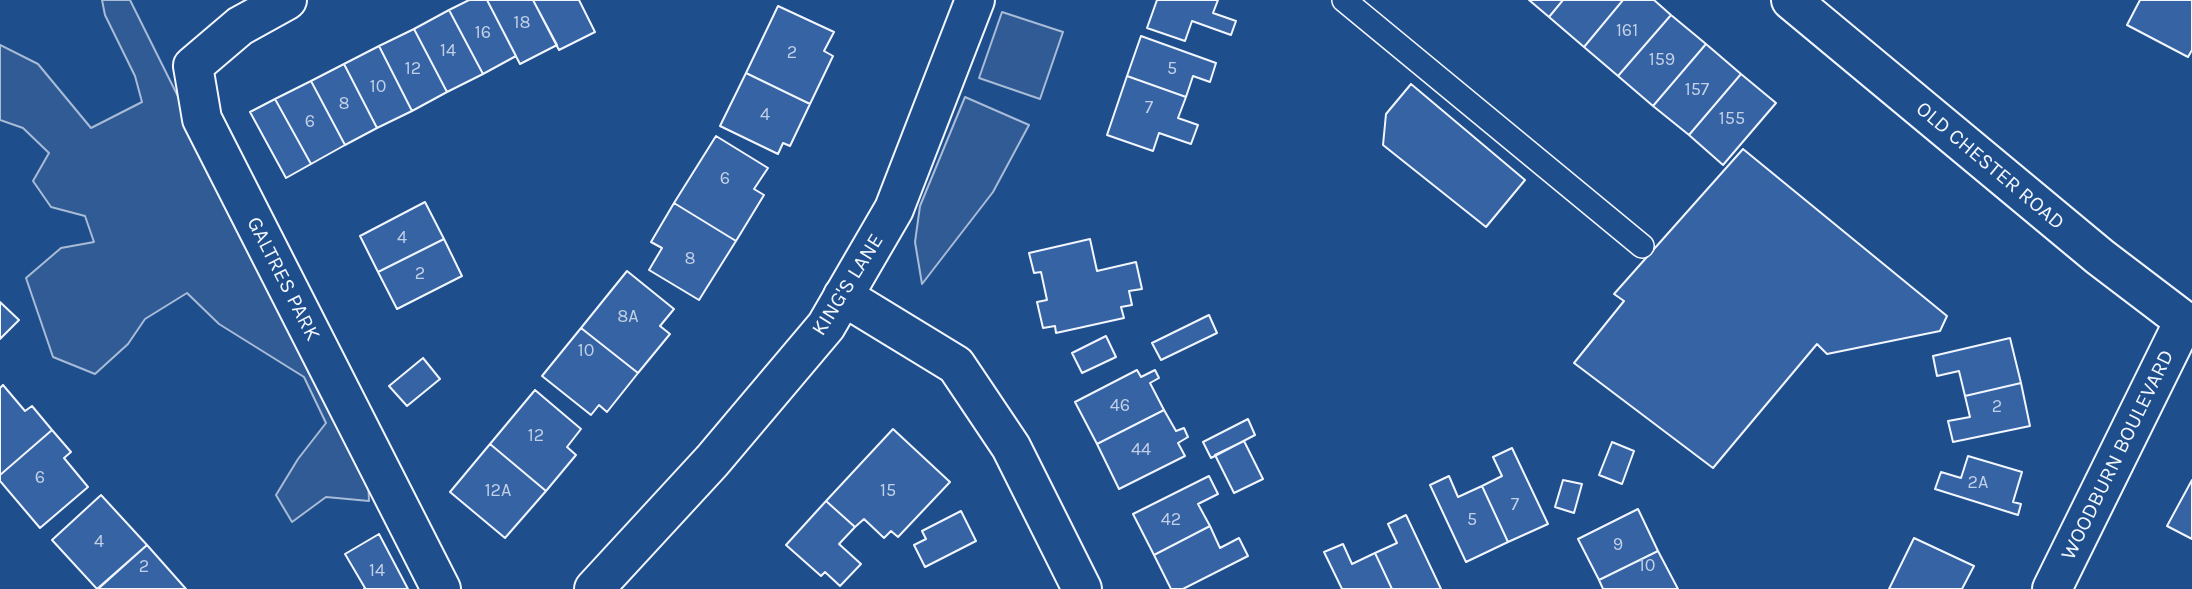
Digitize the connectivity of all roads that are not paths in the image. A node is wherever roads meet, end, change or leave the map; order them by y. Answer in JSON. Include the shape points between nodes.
{"nodes":[{"id":1,"x":287,"y":0,"type":"edge"},
{"id":2,"x":975,"y":0,"type":"edge"},
{"id":3,"x":1344,"y":0,"type":"edge"},
{"id":4,"x":1791,"y":0,"type":"edge"},
{"id":5,"x":1642,"y":246,"type":"dead end"},
{"id":6,"x":844,"y":296,"type":"junction"},
{"id":7,"x":2188,"y":324,"type":"edge"},
{"id":8,"x":441,"y":589,"type":"edge"},
{"id":9,"x":594,"y":589,"type":"edge"},
{"id":10,"x":1082,"y":589,"type":"edge"},
{"id":11,"x":2052,"y":589,"type":"edge"}],
"edges":[{"from":1,"to":8,"type":"street","name":"GALTRES PARK","via":[[240,26],[193,66],[202,119]]},
{"from":2,"to":6,"type":"street","name":"KING'S LANE","via":[[894,209]]},
{"from":3,"to":5,"type":"lane"},
{"from":4,"to":7,"type":"street","name":"OLD CHESTER ROAD","via":[[2099,257]]},
{"from":6,"to":9,"type":"street","name":"KING'S LANE","via":[[826,326],[712,461]]},
{"from":6,"to":10,"type":"street","via":[[956,365],[1011,447]]},
{"from":7,"to":11,"type":"street","name":"WOODBURN BOULEVARD"}]}
